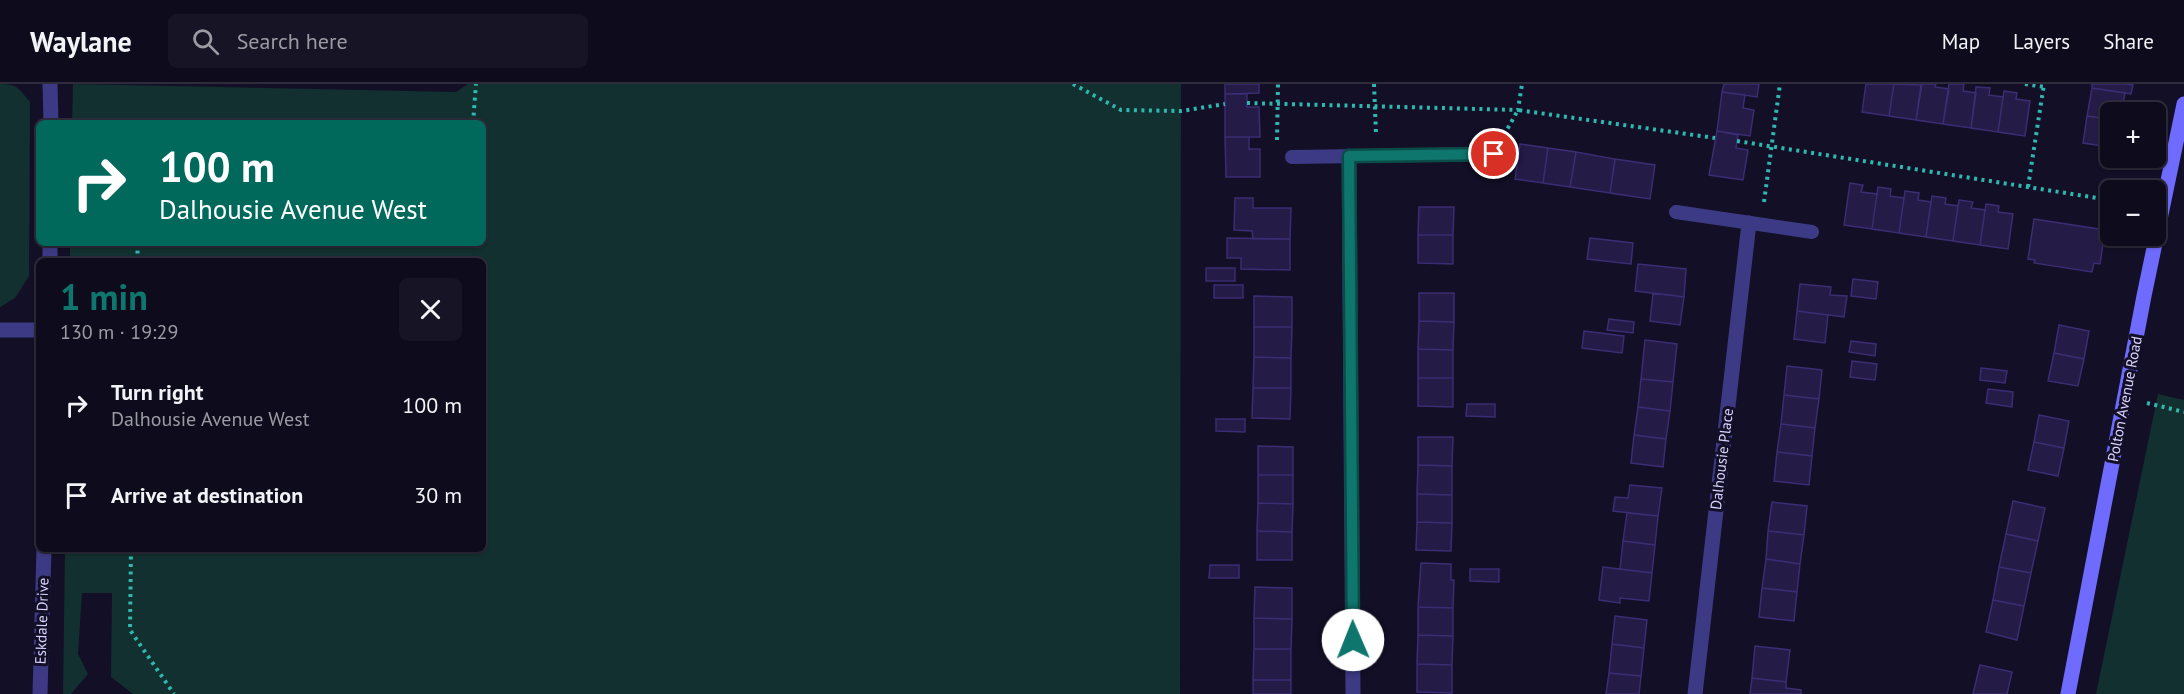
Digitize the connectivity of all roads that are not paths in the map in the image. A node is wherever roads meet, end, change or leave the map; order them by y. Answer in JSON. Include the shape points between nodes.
{"nodes":[{"id":1,"x":50,"y":84,"type":"edge"},
{"id":2,"x":2184,"y":104,"type":"edge"},
{"id":3,"x":51,"y":120,"type":"edge"},
{"id":4,"x":1494,"y":154,"type":"road end"},
{"id":5,"x":1349,"y":156,"type":"junction"},
{"id":6,"x":1292,"y":157,"type":"road end"},
{"id":7,"x":1676,"y":213,"type":"dead end"},
{"id":8,"x":1755,"y":224,"type":"junction"},
{"id":9,"x":1812,"y":232,"type":"dead end"},
{"id":10,"x":0,"y":330,"type":"edge"},
{"id":11,"x":36,"y":330,"type":"edge"},
{"id":12,"x":44,"y":552,"type":"edge"},
{"id":13,"x":40,"y":694,"type":"edge"},
{"id":14,"x":1353,"y":694,"type":"edge"},
{"id":15,"x":1695,"y":694,"type":"edge"},
{"id":16,"x":2068,"y":694,"type":"edge"}],
"edges":[{"from":1,"to":3,"type":"street"},
{"from":2,"to":16,"type":"street","name":"Polton Avenue Road"},
{"from":4,"to":5,"type":"lane"},
{"from":5,"to":6,"type":"lane"},
{"from":5,"to":14,"type":"street"},
{"from":7,"to":8,"type":"lane"},
{"from":8,"to":9,"type":"lane"},
{"from":8,"to":15,"type":"street","name":"Dalhousie Place"},
{"from":10,"to":11,"type":"street"},
{"from":12,"to":13,"type":"street","name":"Eskdale Drive"}]}
